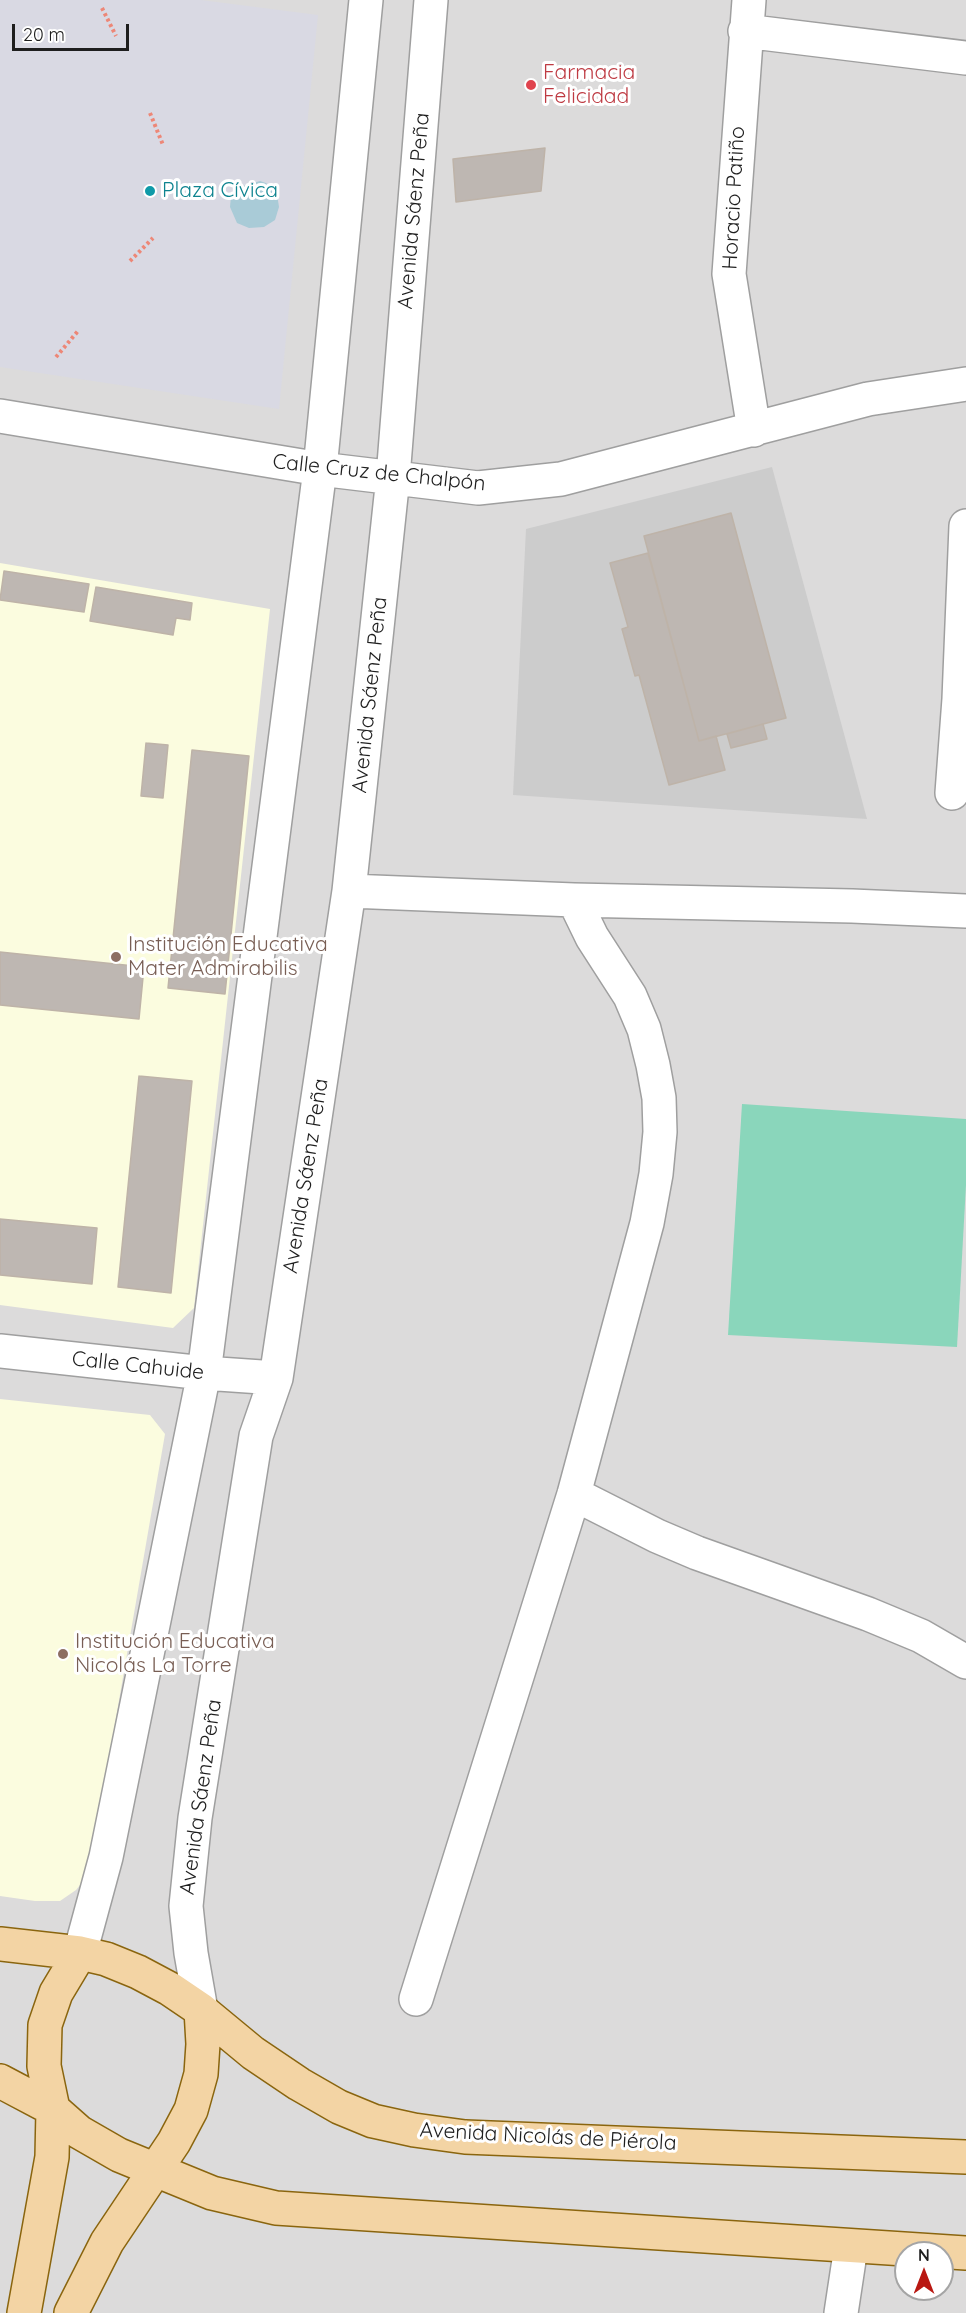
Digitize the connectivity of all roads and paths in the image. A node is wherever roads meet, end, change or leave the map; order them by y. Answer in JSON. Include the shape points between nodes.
{"nodes":[{"id":1,"x":366,"y":0,"type":"edge"},
{"id":2,"x":431,"y":0,"type":"edge"},
{"id":3,"x":102,"y":8,"type":"dead end"},
{"id":4,"x":747,"y":16,"type":"edge"},
{"id":5,"x":116,"y":36,"type":"dead end"},
{"id":6,"x":966,"y":58,"type":"edge"},
{"id":7,"x":150,"y":113,"type":"dead end"},
{"id":8,"x":163,"y":145,"type":"dead end"},
{"id":9,"x":153,"y":238,"type":"dead end"},
{"id":10,"x":130,"y":261,"type":"dead end"},
{"id":11,"x":78,"y":331,"type":"dead end"},
{"id":12,"x":56,"y":357,"type":"dead end"},
{"id":13,"x":966,"y":384,"type":"edge"},
{"id":14,"x":0,"y":416,"type":"edge"},
{"id":15,"x":754,"y":429,"type":"junction"},
{"id":16,"x":320,"y":470,"type":"junction"},
{"id":17,"x":393,"y":477,"type":"junction"},
{"id":18,"x":966,"y":526,"type":"edge"},
{"id":19,"x":951,"y":794,"type":"dead end"},
{"id":20,"x":349,"y":891,"type":"junction"},
{"id":21,"x":574,"y":900,"type":"junction"},
{"id":22,"x":966,"y":912,"type":"edge"},
{"id":23,"x":0,"y":1351,"type":"edge"},
{"id":24,"x":204,"y":1373,"type":"junction"},
{"id":25,"x":276,"y":1378,"type":"junction"},
{"id":26,"x":574,"y":1494,"type":"junction"},
{"id":27,"x":966,"y":1662,"type":"edge"},
{"id":28,"x":0,"y":1944,"type":"edge"},
{"id":29,"x":80,"y":1953,"type":"junction"},
{"id":30,"x":416,"y":2000,"type":"dead end"},
{"id":31,"x":201,"y":2010,"type":"junction"},
{"id":32,"x":0,"y":2081,"type":"edge"},
{"id":33,"x":52,"y":2109,"type":"junction"},
{"id":34,"x":966,"y":2157,"type":"edge"},
{"id":35,"x":155,"y":2168,"type":"junction"},
{"id":36,"x":851,"y":2247,"type":"junction"},
{"id":37,"x":966,"y":2253,"type":"edge"},
{"id":38,"x":24,"y":2313,"type":"edge"},
{"id":39,"x":71,"y":2313,"type":"edge"},
{"id":40,"x":841,"y":2313,"type":"edge"}],
"edges":[{"from":1,"to":16,"type":"street"},
{"from":2,"to":17,"type":"street","name":"Avenida Sáenz Peña"},
{"from":3,"to":5,"type":"path"},
{"from":4,"to":6,"type":"street"},
{"from":4,"to":15,"type":"street","name":"Horacio Patiño","via":[[729,274]]},
{"from":7,"to":8,"type":"path"},
{"from":9,"to":10,"type":"path"},
{"from":11,"to":12,"type":"path"},
{"from":13,"to":15,"type":"street","name":"Calle Cruz de Chalpón","via":[[868,399]]},
{"from":14,"to":16,"type":"street","name":"Calle Cruz de Chalpón"},
{"from":15,"to":17,"type":"street","name":"Calle Cruz de Chalpón","via":[[561,479],[478,488]]},
{"from":16,"to":17,"type":"street","name":"Calle Cruz de Chalpón"},
{"from":16,"to":24,"type":"street"},
{"from":17,"to":20,"type":"street","name":"Avenida Sáenz Peña"},
{"from":18,"to":19,"type":"street"},
{"from":20,"to":21,"type":"street"},
{"from":20,"to":25,"type":"street","name":"Avenida Sáenz Peña"},
{"from":21,"to":22,"type":"street"},
{"from":21,"to":26,"type":"street","via":[[630,996],[644,1029],[657,1087],[660,1132],[647,1222]]},
{"from":23,"to":24,"type":"street","name":"Calle Cahuide"},
{"from":24,"to":25,"type":"street","name":"Calle Cahuide"},
{"from":24,"to":29,"type":"street","via":[[106,1857]]},
{"from":25,"to":31,"type":"street","name":"Avenida Sáenz Peña","via":[[256,1436],[195,1818],[186,1906]]},
{"from":26,"to":27,"type":"street","via":[[697,1553],[921,1636]]},
{"from":26,"to":30,"type":"street"},
{"from":28,"to":29,"type":"main road","name":"Avenida Nicolás de Piérola"},
{"from":29,"to":31,"type":"main road","name":"Avenida Nicolás de Piérola","via":[[138,1972]]},
{"from":29,"to":33,"type":"main road","via":[[56,1993],[45,2025],[44,2066]]},
{"from":31,"to":34,"type":"main road","name":"Avenida Nicolás de Piérola","via":[[298,2085],[339,2107],[414,2130],[477,2137]]},
{"from":31,"to":35,"type":"main road","name":"Avenida Sáenz Peña","via":[[201,2074],[191,2110]]},
{"from":32,"to":33,"type":"main road"},
{"from":33,"to":35,"type":"main road","via":[[79,2132],[119,2155]]},
{"from":33,"to":38,"type":"main road","via":[[52,2157]]},
{"from":35,"to":36,"type":"main road","via":[[212,2193],[276,2208]]},
{"from":35,"to":39,"type":"main road","name":"Avenida Sáenz Peña","via":[[107,2242]]},
{"from":36,"to":37,"type":"main road"},
{"from":36,"to":40,"type":"street"}]}
